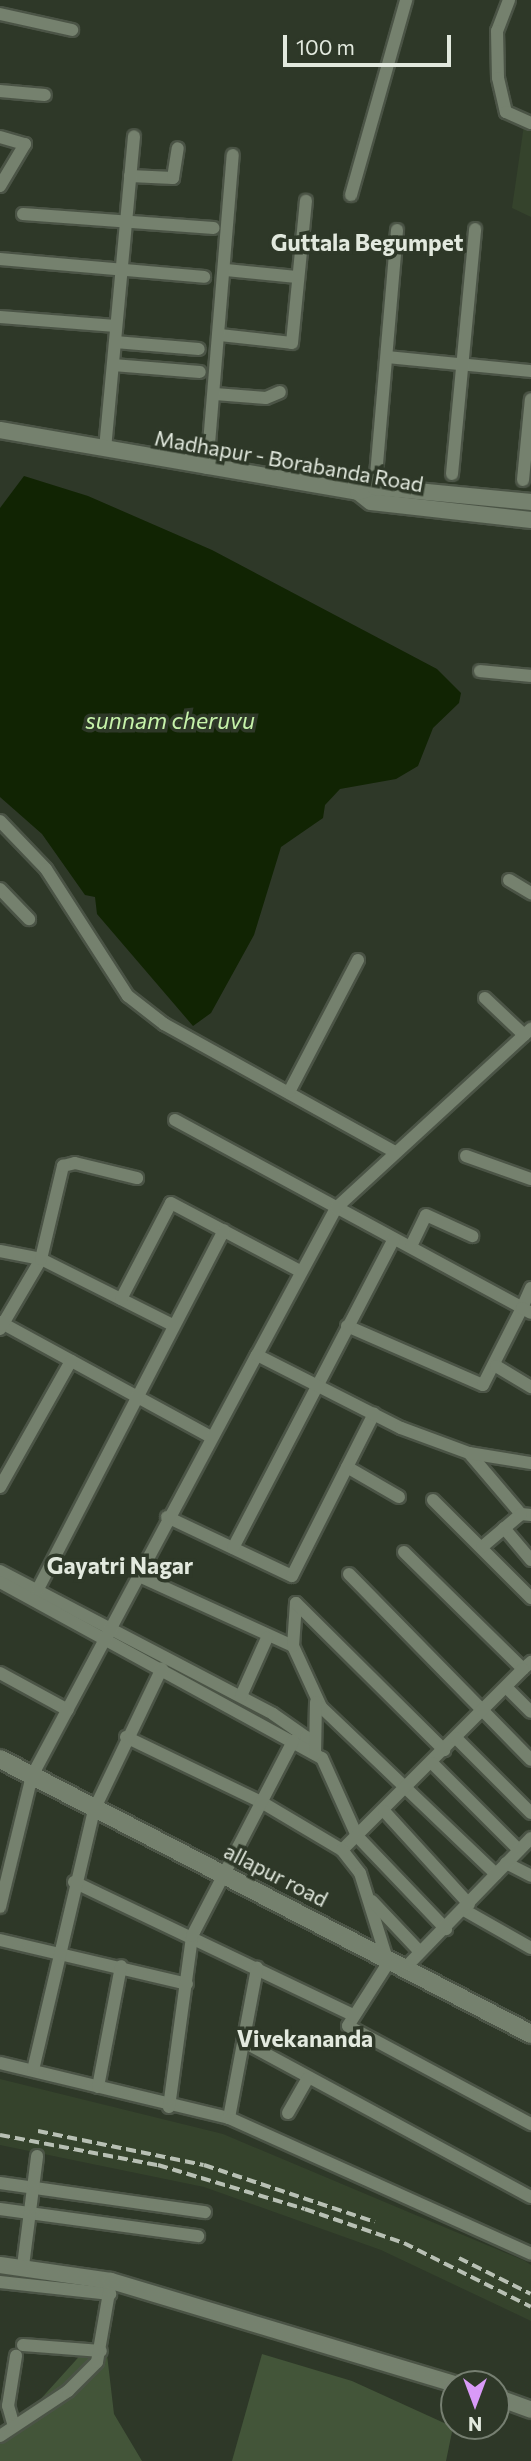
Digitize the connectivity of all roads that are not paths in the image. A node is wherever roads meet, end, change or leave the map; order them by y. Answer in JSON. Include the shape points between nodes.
{"nodes":[{"id":1,"x":406,"y":0,"type":"edge"},
{"id":2,"x":509,"y":0,"type":"edge"},
{"id":3,"x":0,"y":14,"type":"edge"},
{"id":4,"x":72,"y":30,"type":"dead end"},
{"id":5,"x":0,"y":91,"type":"edge"},
{"id":6,"x":44,"y":95,"type":"dead end"},
{"id":7,"x":531,"y":123,"type":"edge"},
{"id":8,"x":134,"y":136,"type":"dead end"},
{"id":9,"x":0,"y":137,"type":"edge"},
{"id":10,"x":178,"y":148,"type":"dead end"},
{"id":11,"x":233,"y":155,"type":"dead end"},
{"id":12,"x":130,"y":176,"type":"junction"},
{"id":13,"x":2,"y":179,"type":"edge"},
{"id":14,"x":351,"y":195,"type":"dead end"},
{"id":15,"x":306,"y":201,"type":"dead end"},
{"id":16,"x":23,"y":214,"type":"dead end"},
{"id":17,"x":126,"y":222,"type":"junction"},
{"id":18,"x":213,"y":228,"type":"dead end"},
{"id":19,"x":475,"y":229,"type":"dead end"},
{"id":20,"x":397,"y":230,"type":"dead end"},
{"id":21,"x":0,"y":259,"type":"edge"},
{"id":22,"x":122,"y":269,"type":"junction"},
{"id":23,"x":226,"y":270,"type":"junction"},
{"id":24,"x":204,"y":277,"type":"dead end"},
{"id":25,"x":297,"y":277,"type":"junction"},
{"id":26,"x":0,"y":317,"type":"edge"},
{"id":27,"x":116,"y":326,"type":"junction"},
{"id":28,"x":220,"y":335,"type":"junction"},
{"id":29,"x":115,"y":342,"type":"junction"},
{"id":30,"x":199,"y":349,"type":"dead end"},
{"id":31,"x":387,"y":356,"type":"junction"},
{"id":32,"x":463,"y":364,"type":"junction"},
{"id":33,"x":113,"y":365,"type":"junction"},
{"id":34,"x":531,"y":371,"type":"edge"},
{"id":35,"x":200,"y":372,"type":"dead end"},
{"id":36,"x":280,"y":392,"type":"dead end"},
{"id":37,"x":215,"y":394,"type":"junction"},
{"id":38,"x":531,"y":399,"type":"edge"},
{"id":39,"x":0,"y":430,"type":"edge"},
{"id":40,"x":105,"y":449,"type":"junction"},
{"id":41,"x":207,"y":468,"type":"junction"},
{"id":42,"x":452,"y":474,"type":"dead end"},
{"id":43,"x":523,"y":480,"type":"dead end"},
{"id":44,"x":375,"y":487,"type":"junction"},
{"id":45,"x":358,"y":492,"type":"junction"},
{"id":46,"x":531,"y":502,"type":"edge"},
{"id":47,"x":531,"y":520,"type":"edge"},
{"id":48,"x":480,"y":671,"type":"dead end"},
{"id":49,"x":531,"y":676,"type":"edge"},
{"id":50,"x":0,"y":821,"type":"edge"},
{"id":51,"x":509,"y":880,"type":"dead end"},
{"id":52,"x":0,"y":889,"type":"edge"},
{"id":53,"x":531,"y":893,"type":"edge"},
{"id":54,"x":29,"y":919,"type":"dead end"},
{"id":55,"x":358,"y":960,"type":"dead end"},
{"id":56,"x":485,"y":998,"type":"dead end"},
{"id":57,"x":527,"y":1032,"type":"edge"},
{"id":58,"x":289,"y":1092,"type":"junction"},
{"id":59,"x":175,"y":1120,"type":"dead end"},
{"id":60,"x":393,"y":1151,"type":"junction"},
{"id":61,"x":467,"y":1156,"type":"dead end"},
{"id":62,"x":137,"y":1178,"type":"dead end"},
{"id":63,"x":531,"y":1179,"type":"edge"},
{"id":64,"x":336,"y":1208,"type":"junction"},
{"id":65,"x":224,"y":1230,"type":"junction"},
{"id":66,"x":472,"y":1236,"type":"dead end"},
{"id":67,"x":394,"y":1239,"type":"junction"},
{"id":68,"x":411,"y":1246,"type":"junction"},
{"id":69,"x":0,"y":1251,"type":"edge"},
{"id":70,"x":41,"y":1259,"type":"junction"},
{"id":71,"x":299,"y":1271,"type":"junction"},
{"id":72,"x":531,"y":1288,"type":"edge"},
{"id":73,"x":121,"y":1299,"type":"junction"},
{"id":74,"x":527,"y":1310,"type":"edge"},
{"id":75,"x":1,"y":1325,"type":"edge"},
{"id":76,"x":173,"y":1325,"type":"junction"},
{"id":77,"x":346,"y":1326,"type":"junction"},
{"id":78,"x":257,"y":1354,"type":"junction"},
{"id":79,"x":71,"y":1360,"type":"junction"},
{"id":80,"x":495,"y":1366,"type":"junction"},
{"id":81,"x":317,"y":1384,"type":"junction"},
{"id":82,"x":531,"y":1387,"type":"edge"},
{"id":83,"x":138,"y":1397,"type":"junction"},
{"id":84,"x":374,"y":1414,"type":"junction"},
{"id":85,"x":211,"y":1437,"type":"junction"},
{"id":86,"x":469,"y":1453,"type":"junction"},
{"id":87,"x":531,"y":1463,"type":"edge"},
{"id":88,"x":347,"y":1466,"type":"junction"},
{"id":89,"x":0,"y":1486,"type":"edge"},
{"id":90,"x":399,"y":1497,"type":"dead end"},
{"id":91,"x":433,"y":1500,"type":"dead end"},
{"id":92,"x":526,"y":1515,"type":"edge"},
{"id":93,"x":167,"y":1517,"type":"junction"},
{"id":94,"x":504,"y":1528,"type":"junction"},
{"id":95,"x":233,"y":1548,"type":"junction"},
{"id":96,"x":482,"y":1548,"type":"junction"},
{"id":97,"x":404,"y":1552,"type":"dead end"},
{"id":98,"x":531,"y":1560,"type":"edge"},
{"id":99,"x":0,"y":1571,"type":"edge"},
{"id":100,"x":349,"y":1574,"type":"dead end"},
{"id":101,"x":137,"y":1575,"type":"junction"},
{"id":102,"x":0,"y":1581,"type":"edge"},
{"id":103,"x":38,"y":1589,"type":"junction"},
{"id":104,"x":531,"y":1598,"type":"edge"},
{"id":105,"x":110,"y":1628,"type":"junction"},
{"id":106,"x":267,"y":1638,"type":"junction"},
{"id":107,"x":104,"y":1640,"type":"junction"},
{"id":108,"x":293,"y":1646,"type":"junction"},
{"id":109,"x":529,"y":1663,"type":"edge"},
{"id":110,"x":162,"y":1668,"type":"junction"},
{"id":111,"x":0,"y":1673,"type":"edge"},
{"id":112,"x":506,"y":1687,"type":"junction"},
{"id":113,"x":241,"y":1696,"type":"junction"},
{"id":114,"x":316,"y":1702,"type":"junction"},
{"id":115,"x":68,"y":1710,"type":"junction"},
{"id":116,"x":483,"y":1711,"type":"junction"},
{"id":117,"x":531,"y":1712,"type":"edge"},
{"id":118,"x":126,"y":1737,"type":"junction"},
{"id":119,"x":456,"y":1738,"type":"junction"},
{"id":120,"x":293,"y":1741,"type":"junction"},
{"id":121,"x":444,"y":1750,"type":"junction"},
{"id":122,"x":318,"y":1756,"type":"junction"},
{"id":123,"x":0,"y":1759,"type":"edge"},
{"id":124,"x":531,"y":1760,"type":"edge"},
{"id":125,"x":432,"y":1763,"type":"junction"},
{"id":126,"x":32,"y":1776,"type":"junction"},
{"id":127,"x":408,"y":1789,"type":"junction"},
{"id":128,"x":263,"y":1803,"type":"junction"},
{"id":129,"x":94,"y":1810,"type":"junction"},
{"id":130,"x":384,"y":1811,"type":"junction"},
{"id":131,"x":531,"y":1813,"type":"edge"},
{"id":132,"x":357,"y":1836,"type":"junction"},
{"id":133,"x":531,"y":1838,"type":"edge"},
{"id":134,"x":342,"y":1850,"type":"junction"},
{"id":135,"x":519,"y":1850,"type":"junction"},
{"id":136,"x":506,"y":1863,"type":"junction"},
{"id":137,"x":226,"y":1874,"type":"junction"},
{"id":138,"x":496,"y":1874,"type":"junction"},
{"id":139,"x":531,"y":1876,"type":"edge"},
{"id":140,"x":74,"y":1882,"type":"junction"},
{"id":141,"x":370,"y":1898,"type":"junction"},
{"id":142,"x":0,"y":1907,"type":"edge"},
{"id":143,"x":466,"y":1907,"type":"junction"},
{"id":144,"x":446,"y":1929,"type":"junction"},
{"id":145,"x":192,"y":1936,"type":"junction"},
{"id":146,"x":0,"y":1940,"type":"edge"},
{"id":147,"x":531,"y":1948,"type":"edge"},
{"id":148,"x":58,"y":1952,"type":"junction"},
{"id":149,"x":420,"y":1952,"type":"junction"},
{"id":150,"x":394,"y":1962,"type":"junction"},
{"id":151,"x":121,"y":1966,"type":"junction"},
{"id":152,"x":257,"y":1968,"type":"junction"},
{"id":153,"x":187,"y":1984,"type":"junction"},
{"id":154,"x":353,"y":2015,"type":"junction"},
{"id":155,"x":531,"y":2034,"type":"edge"},
{"id":156,"x":244,"y":2042,"type":"junction"},
{"id":157,"x":0,"y":2063,"type":"edge"},
{"id":158,"x":33,"y":2070,"type":"junction"},
{"id":159,"x":308,"y":2078,"type":"junction"},
{"id":160,"x":98,"y":2087,"type":"junction"},
{"id":161,"x":169,"y":2107,"type":"junction"},
{"id":162,"x":288,"y":2113,"type":"dead end"},
{"id":163,"x":229,"y":2118,"type":"junction"},
{"id":164,"x":531,"y":2123,"type":"edge"},
{"id":165,"x":37,"y":2156,"type":"dead end"},
{"id":166,"x":0,"y":2183,"type":"edge"},
{"id":167,"x":32,"y":2188,"type":"junction"},
{"id":168,"x":531,"y":2197,"type":"edge"},
{"id":169,"x":0,"y":2208,"type":"edge"},
{"id":170,"x":205,"y":2212,"type":"dead end"},
{"id":171,"x":29,"y":2213,"type":"junction"},
{"id":172,"x":198,"y":2236,"type":"dead end"},
{"id":173,"x":530,"y":2251,"type":"edge"},
{"id":174,"x":0,"y":2265,"type":"edge"},
{"id":175,"x":23,"y":2266,"type":"junction"},
{"id":176,"x":0,"y":2282,"type":"edge"},
{"id":177,"x":111,"y":2288,"type":"junction"},
{"id":178,"x":101,"y":2351,"type":"junction"},
{"id":179,"x":440,"y":2381,"type":"edge"},
{"id":180,"x":510,"y":2402,"type":"edge"},
{"id":181,"x":531,"y":2410,"type":"edge"},
{"id":182,"x":13,"y":2423,"type":"junction"},
{"id":183,"x":0,"y":2436,"type":"edge"}],
"edges":[{"from":1,"to":14,"type":"street"},
{"from":2,"to":7,"type":"street","via":[[497,31],[498,78],[506,112]]},
{"from":3,"to":4,"type":"street"},
{"from":5,"to":6,"type":"street"},
{"from":8,"to":12,"type":"street"},
{"from":9,"to":13,"type":"street","via":[[25,144]]},
{"from":10,"to":12,"type":"street","via":[[173,178]]},
{"from":11,"to":23,"type":"street"},
{"from":12,"to":17,"type":"street"},
{"from":15,"to":25,"type":"street"},
{"from":16,"to":17,"type":"street"},
{"from":17,"to":18,"type":"street"},
{"from":17,"to":22,"type":"street"},
{"from":19,"to":32,"type":"street"},
{"from":20,"to":31,"type":"street"},
{"from":21,"to":22,"type":"street"},
{"from":22,"to":24,"type":"street"},
{"from":22,"to":27,"type":"street"},
{"from":23,"to":25,"type":"street"},
{"from":23,"to":28,"type":"street"},
{"from":25,"to":28,"type":"street","via":[[292,343]]},
{"from":26,"to":27,"type":"street"},
{"from":27,"to":29,"type":"street"},
{"from":28,"to":37,"type":"street"},
{"from":29,"to":30,"type":"street"},
{"from":29,"to":33,"type":"street"},
{"from":31,"to":32,"type":"street"},
{"from":31,"to":44,"type":"street"},
{"from":32,"to":34,"type":"street"},
{"from":32,"to":42,"type":"street"},
{"from":33,"to":35,"type":"street"},
{"from":33,"to":40,"type":"street"},
{"from":36,"to":37,"type":"street","via":[[266,398]]},
{"from":37,"to":41,"type":"street"},
{"from":38,"to":43,"type":"street"},
{"from":39,"to":40,"type":"street","name":"Madhapur - Borabanda Road"},
{"from":40,"to":41,"type":"street","name":"Madhapur - Borabanda Road"},
{"from":41,"to":45,"type":"street","name":"Madhapur - Borabanda Road"},
{"from":44,"to":45,"type":"street"},
{"from":44,"to":46,"type":"street"},
{"from":45,"to":47,"type":"street","name":"Madhapur - Borabanda Road","via":[[371,502]]},
{"from":48,"to":49,"type":"street"},
{"from":50,"to":58,"type":"street","via":[[46,869],[128,996],[164,1024]]},
{"from":51,"to":53,"type":"street"},
{"from":52,"to":54,"type":"street"},
{"from":55,"to":58,"type":"street"},
{"from":56,"to":57,"type":"street"},
{"from":57,"to":60,"type":"street"},
{"from":58,"to":60,"type":"street"},
{"from":59,"to":64,"type":"street"},
{"from":60,"to":64,"type":"street"},
{"from":61,"to":63,"type":"street"},
{"from":62,"to":70,"type":"street","via":[[75,1163],[63,1166]]},
{"from":64,"to":67,"type":"street"},
{"from":64,"to":71,"type":"street"},
{"from":65,"to":71,"type":"street"},
{"from":65,"to":73,"type":"street","via":[[171,1203]]},
{"from":65,"to":76,"type":"street"},
{"from":66,"to":68,"type":"street","via":[[426,1215]]},
{"from":67,"to":68,"type":"street"},
{"from":67,"to":77,"type":"street"},
{"from":68,"to":74,"type":"street"},
{"from":69,"to":70,"type":"street"},
{"from":70,"to":73,"type":"street"},
{"from":70,"to":75,"type":"street"},
{"from":71,"to":78,"type":"street"},
{"from":72,"to":74,"type":"street"},
{"from":73,"to":76,"type":"street"},
{"from":74,"to":80,"type":"street"},
{"from":75,"to":79,"type":"street"},
{"from":76,"to":83,"type":"street"},
{"from":77,"to":80,"type":"street","via":[[476,1386],[488,1382]]},
{"from":77,"to":81,"type":"street"},
{"from":78,"to":81,"type":"street"},
{"from":78,"to":85,"type":"street"},
{"from":79,"to":83,"type":"street"},
{"from":79,"to":89,"type":"street"},
{"from":80,"to":82,"type":"street"},
{"from":81,"to":84,"type":"street"},
{"from":81,"to":95,"type":"street"},
{"from":83,"to":85,"type":"street"},
{"from":83,"to":103,"type":"street"},
{"from":84,"to":86,"type":"street"},
{"from":84,"to":88,"type":"street"},
{"from":85,"to":93,"type":"street"},
{"from":86,"to":87,"type":"street"},
{"from":86,"to":92,"type":"street"},
{"from":88,"to":90,"type":"street"},
{"from":88,"to":95,"type":"street","via":[[292,1576]]},
{"from":91,"to":96,"type":"street"},
{"from":92,"to":94,"type":"street"},
{"from":93,"to":95,"type":"street"},
{"from":93,"to":101,"type":"street"},
{"from":94,"to":96,"type":"street"},
{"from":94,"to":98,"type":"street"},
{"from":96,"to":104,"type":"street"},
{"from":97,"to":109,"type":"street"},
{"from":99,"to":103,"type":"street"},
{"from":100,"to":116,"type":"street"},
{"from":101,"to":105,"type":"street"},
{"from":101,"to":106,"type":"street"},
{"from":102,"to":107,"type":"street"},
{"from":103,"to":105,"type":"street"},
{"from":105,"to":107,"type":"street"},
{"from":105,"to":113,"type":"street"},
{"from":106,"to":108,"type":"street"},
{"from":106,"to":113,"type":"street"},
{"from":107,"to":110,"type":"street"},
{"from":107,"to":115,"type":"street"},
{"from":108,"to":114,"type":"street"},
{"from":108,"to":121,"type":"street","via":[[296,1603]]},
{"from":109,"to":112,"type":"street"},
{"from":110,"to":118,"type":"street"},
{"from":110,"to":120,"type":"street"},
{"from":111,"to":115,"type":"street"},
{"from":112,"to":116,"type":"street"},
{"from":112,"to":117,"type":"street"},
{"from":113,"to":122,"type":"street","via":[[306,1737]]},
{"from":114,"to":122,"type":"street"},
{"from":114,"to":127,"type":"street"},
{"from":115,"to":126,"type":"street"},
{"from":116,"to":119,"type":"street"},
{"from":116,"to":124,"type":"street"},
{"from":118,"to":128,"type":"street"},
{"from":118,"to":129,"type":"street"},
{"from":119,"to":121,"type":"street"},
{"from":119,"to":131,"type":"street"},
{"from":120,"to":122,"type":"street"},
{"from":120,"to":128,"type":"street"},
{"from":121,"to":125,"type":"street"},
{"from":122,"to":132,"type":"street"},
{"from":123,"to":126,"type":"main road","name":"allapur road"},
{"from":125,"to":127,"type":"street"},
{"from":125,"to":135,"type":"street"},
{"from":126,"to":129,"type":"main road","name":"allapur road"},
{"from":126,"to":142,"type":"street"},
{"from":127,"to":130,"type":"street"},
{"from":127,"to":138,"type":"street"},
{"from":128,"to":134,"type":"street"},
{"from":128,"to":137,"type":"street"},
{"from":129,"to":137,"type":"main road","name":"allapur road"},
{"from":129,"to":140,"type":"street"},
{"from":130,"to":132,"type":"street"},
{"from":130,"to":143,"type":"street"},
{"from":132,"to":134,"type":"street"},
{"from":132,"to":144,"type":"street"},
{"from":133,"to":135,"type":"street"},
{"from":134,"to":141,"type":"street"},
{"from":135,"to":136,"type":"street"},
{"from":136,"to":138,"type":"street"},
{"from":136,"to":139,"type":"street"},
{"from":137,"to":145,"type":"street"},
{"from":137,"to":150,"type":"main road","name":"allapur road"},
{"from":138,"to":143,"type":"street"},
{"from":140,"to":145,"type":"street"},
{"from":140,"to":148,"type":"street"},
{"from":141,"to":149,"type":"street"},
{"from":141,"to":150,"type":"street"},
{"from":143,"to":144,"type":"street"},
{"from":143,"to":147,"type":"street"},
{"from":144,"to":149,"type":"street"},
{"from":145,"to":152,"type":"street"},
{"from":145,"to":153,"type":"street"},
{"from":146,"to":148,"type":"street"},
{"from":148,"to":151,"type":"street"},
{"from":148,"to":158,"type":"street"},
{"from":149,"to":150,"type":"street"},
{"from":150,"to":154,"type":"street"},
{"from":150,"to":155,"type":"main road","name":"allapur road"},
{"from":151,"to":153,"type":"street"},
{"from":151,"to":160,"type":"street"},
{"from":152,"to":154,"type":"street"},
{"from":152,"to":156,"type":"street"},
{"from":153,"to":161,"type":"street"},
{"from":154,"to":164,"type":"street","via":[[348,2026]]},
{"from":156,"to":159,"type":"street"},
{"from":156,"to":163,"type":"street"},
{"from":157,"to":158,"type":"street"},
{"from":158,"to":160,"type":"street"},
{"from":159,"to":162,"type":"street"},
{"from":159,"to":168,"type":"street"},
{"from":160,"to":161,"type":"street"},
{"from":161,"to":163,"type":"street"},
{"from":163,"to":173,"type":"street"},
{"from":165,"to":167,"type":"street"},
{"from":166,"to":167,"type":"street"},
{"from":167,"to":170,"type":"street"},
{"from":167,"to":171,"type":"street"},
{"from":169,"to":171,"type":"street"},
{"from":171,"to":172,"type":"street"},
{"from":171,"to":175,"type":"street"},
{"from":174,"to":175,"type":"street"},
{"from":175,"to":177,"type":"street"},
{"from":176,"to":177,"type":"street"},
{"from":177,"to":178,"type":"street"},
{"from":177,"to":179,"type":"street"},
{"from":178,"to":182,"type":"street","via":[[68,2391]]},
{"from":178,"to":182,"type":"street","via":[[20,2351],[8,2406]]},
{"from":180,"to":181,"type":"street"},
{"from":182,"to":183,"type":"street"}]}
